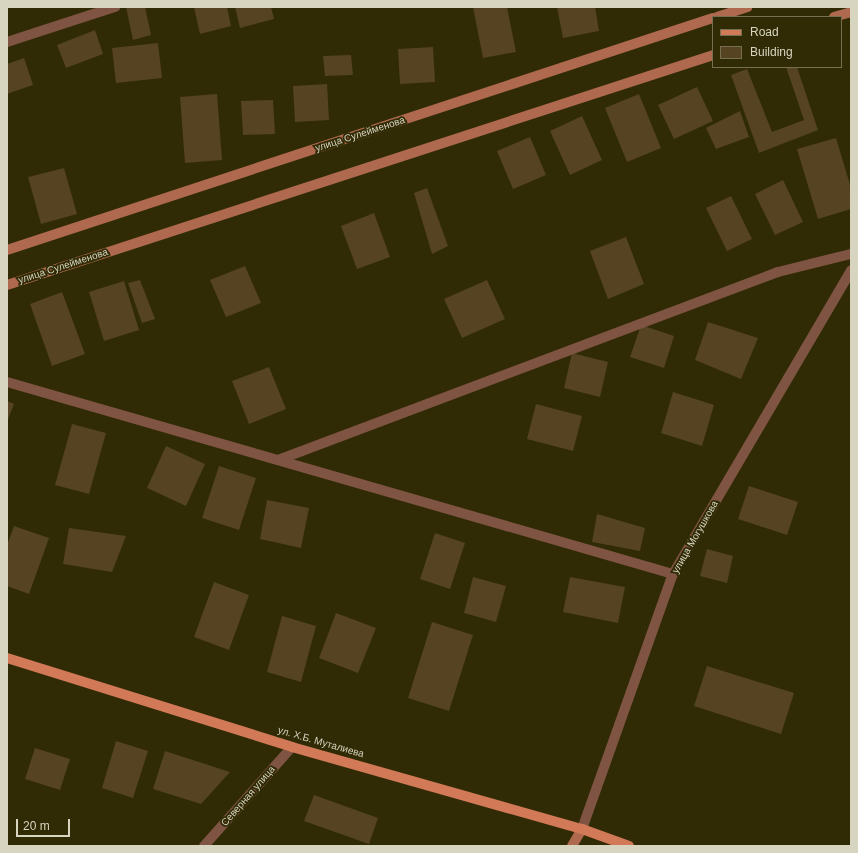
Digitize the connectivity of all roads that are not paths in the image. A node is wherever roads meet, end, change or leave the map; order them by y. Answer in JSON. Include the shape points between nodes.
{"nodes":[{"id":1,"x":115,"y":7,"type":"edge"},
{"id":2,"x":722,"y":7,"type":"edge"},
{"id":3,"x":747,"y":7,"type":"edge"},
{"id":4,"x":731,"y":12,"type":"junction"},
{"id":5,"x":851,"y":12,"type":"edge"},
{"id":6,"x":720,"y":16,"type":"edge"},
{"id":7,"x":837,"y":16,"type":"edge"},
{"id":8,"x":712,"y":18,"type":"edge"},
{"id":9,"x":7,"y":42,"type":"edge"},
{"id":10,"x":712,"y":55,"type":"edge"},
{"id":11,"x":7,"y":250,"type":"edge"},
{"id":12,"x":851,"y":254,"type":"edge"},
{"id":13,"x":851,"y":270,"type":"edge"},
{"id":14,"x":7,"y":285,"type":"edge"},
{"id":15,"x":7,"y":382,"type":"edge"},
{"id":16,"x":278,"y":460,"type":"junction"},
{"id":17,"x":673,"y":574,"type":"junction"},
{"id":18,"x":7,"y":658,"type":"edge"},
{"id":19,"x":292,"y":747,"type":"junction"},
{"id":20,"x":582,"y":829,"type":"junction"},
{"id":21,"x":204,"y":846,"type":"edge"},
{"id":22,"x":572,"y":846,"type":"edge"},
{"id":23,"x":629,"y":846,"type":"edge"}],
"edges":[{"from":1,"to":9,"type":"street"},
{"from":2,"to":4,"type":"street"},
{"from":3,"to":4,"type":"main road"},
{"from":4,"to":6,"type":"main road"},
{"from":5,"to":7,"type":"main road"},
{"from":8,"to":11,"type":"main road","name":"улица Сулейменова"},
{"from":10,"to":14,"type":"main road","name":"улица Сулейменова"},
{"from":12,"to":16,"type":"street","via":[[778,272]]},
{"from":13,"to":17,"type":"street","name":"улица Могушкова"},
{"from":15,"to":16,"type":"street"},
{"from":16,"to":17,"type":"street"},
{"from":17,"to":20,"type":"street","name":"улица Могушкова"},
{"from":18,"to":19,"type":"main road","name":"ул. Х.Б. Муталиева"},
{"from":19,"to":20,"type":"main road","name":"ул. Х.Б. Муталиева"},
{"from":19,"to":21,"type":"street","name":"Северная улица"},
{"from":20,"to":22,"type":"main road","name":"улица Могушкова"},
{"from":20,"to":23,"type":"main road","name":"ул. Х.Б. Муталиева"}]}
